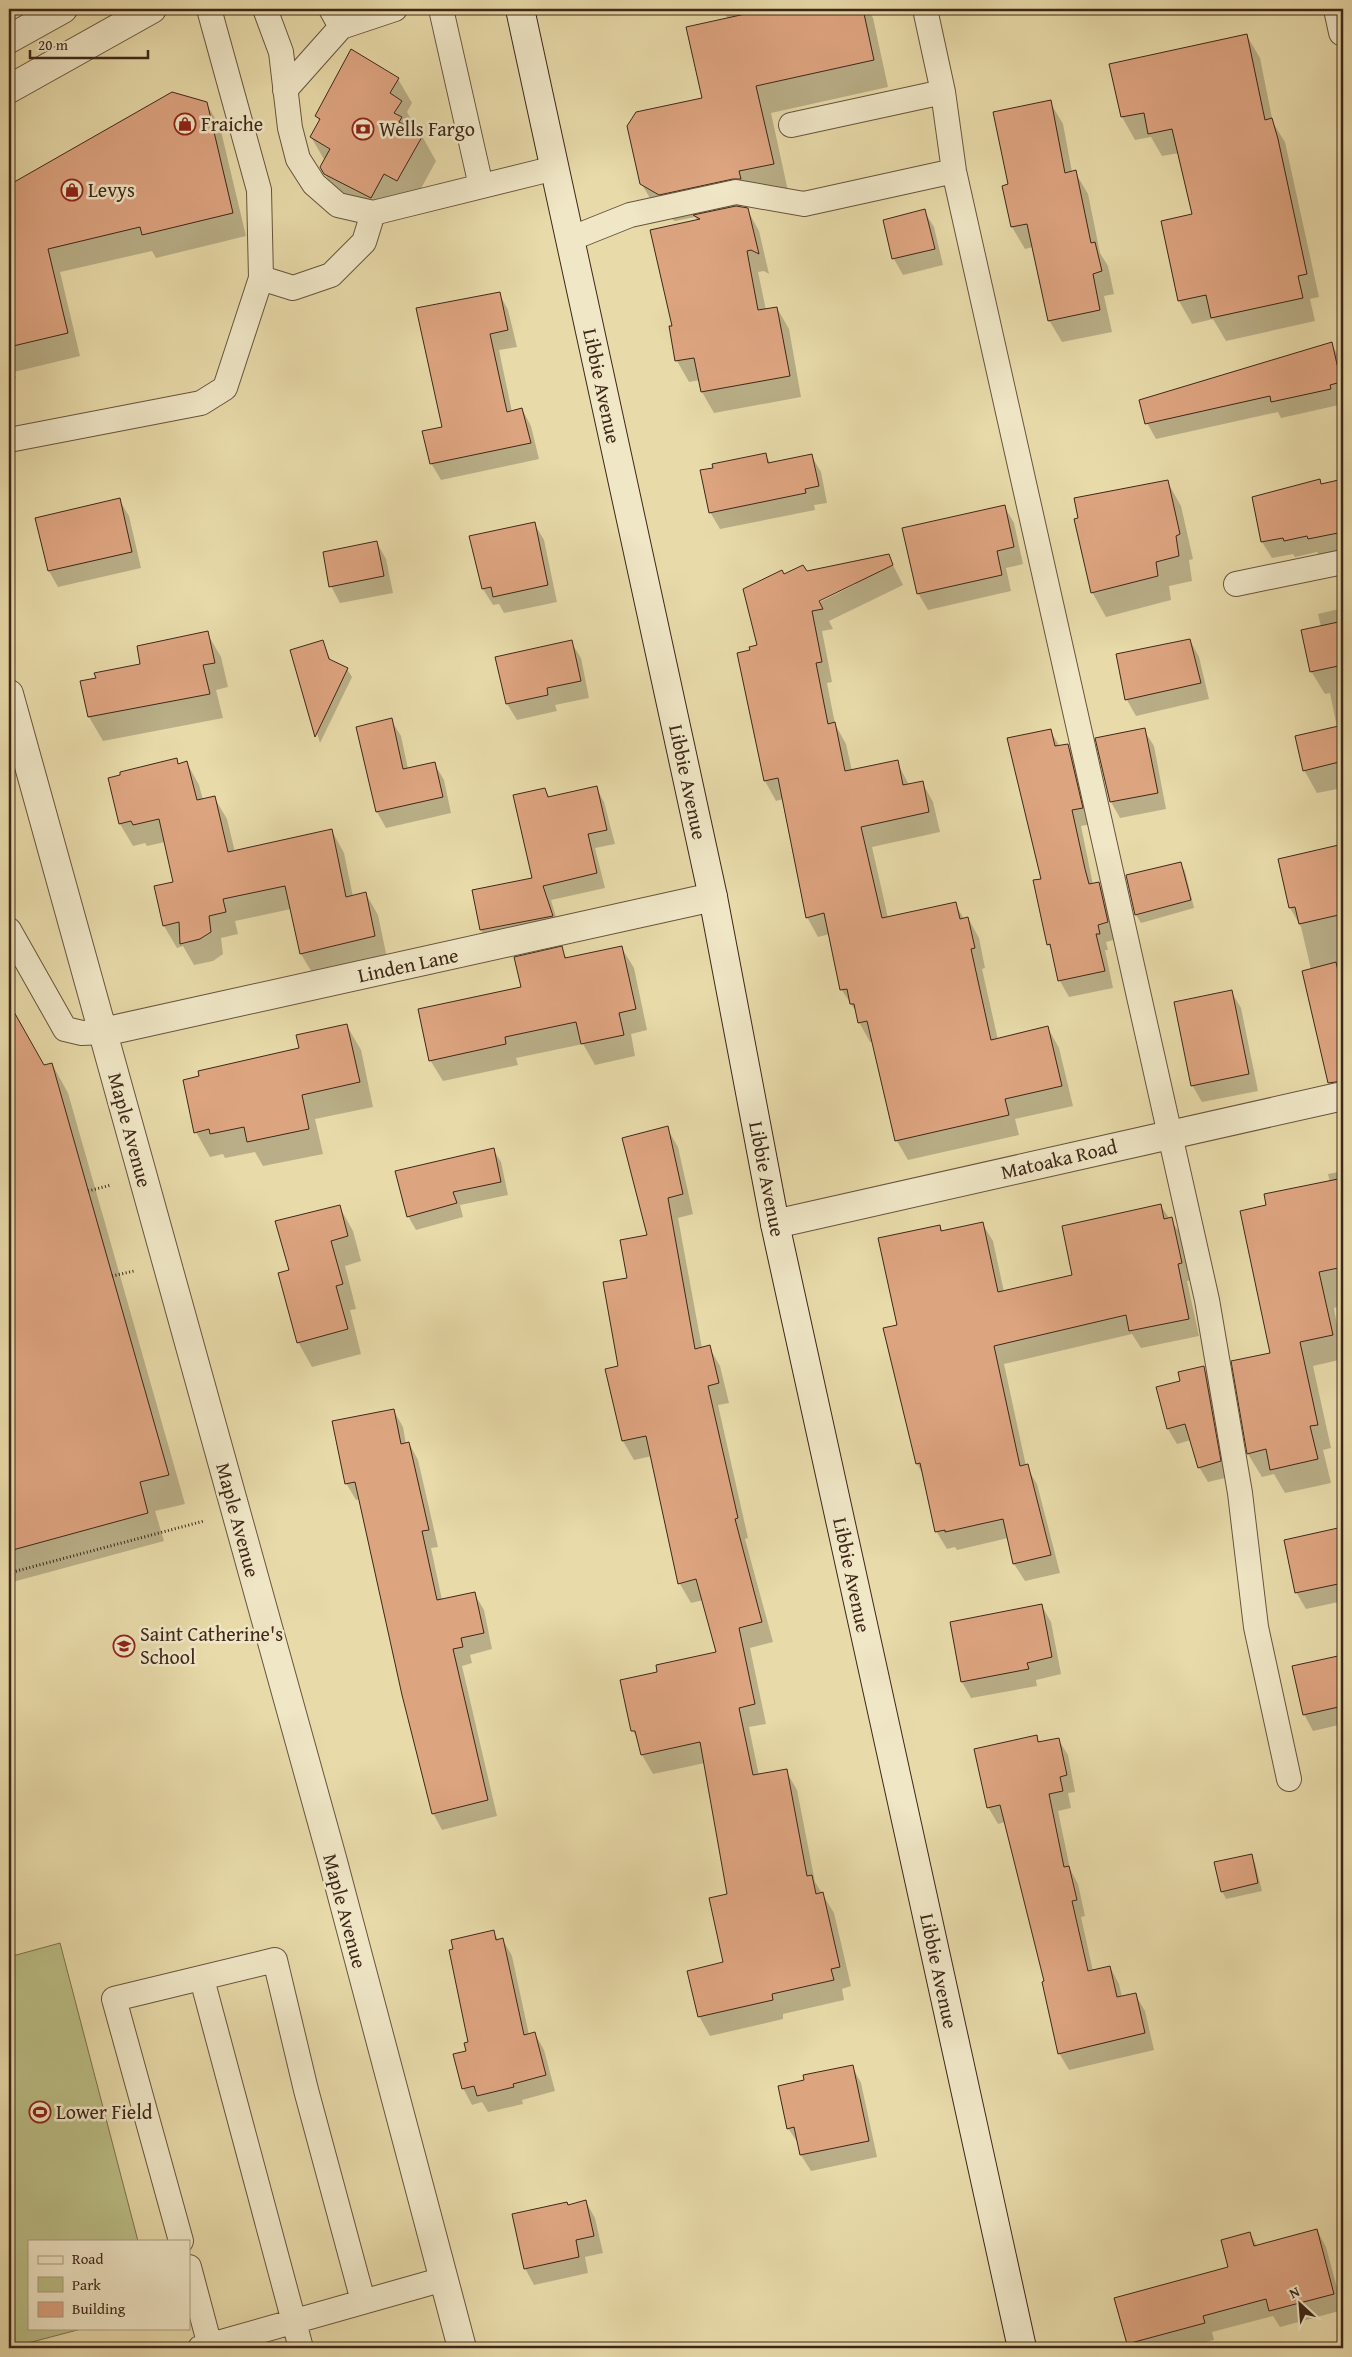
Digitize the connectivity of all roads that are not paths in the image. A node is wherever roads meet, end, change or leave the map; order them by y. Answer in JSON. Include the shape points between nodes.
{"nodes":[{"id":1,"x":63,"y":9,"type":"edge"},
{"id":2,"x":152,"y":9,"type":"edge"},
{"id":3,"x":209,"y":9,"type":"edge"},
{"id":4,"x":265,"y":9,"type":"edge"},
{"id":5,"x":395,"y":9,"type":"edge"},
{"id":6,"x":441,"y":9,"type":"edge"},
{"id":7,"x":520,"y":9,"type":"edge"},
{"id":8,"x":925,"y":9,"type":"edge"},
{"id":9,"x":1338,"y":9,"type":"edge"},
{"id":10,"x":336,"y":18,"type":"edge"},
{"id":11,"x":1343,"y":32,"type":"edge"},
{"id":12,"x":9,"y":39,"type":"edge"},
{"id":13,"x":9,"y":89,"type":"edge"},
{"id":14,"x":285,"y":90,"type":"junction"},
{"id":15,"x":943,"y":92,"type":"junction"},
{"id":16,"x":791,"y":125,"type":"dead end"},
{"id":17,"x":555,"y":168,"type":"junction"},
{"id":18,"x":954,"y":171,"type":"junction"},
{"id":19,"x":481,"y":186,"type":"junction"},
{"id":20,"x":373,"y":213,"type":"junction"},
{"id":21,"x":570,"y":240,"type":"junction"},
{"id":22,"x":261,"y":278,"type":"junction"},
{"id":23,"x":9,"y":440,"type":"edge"},
{"id":24,"x":1343,"y":562,"type":"edge"},
{"id":25,"x":1236,"y":584,"type":"dead end"},
{"id":26,"x":9,"y":694,"type":"edge"},
{"id":27,"x":713,"y":897,"type":"junction"},
{"id":28,"x":9,"y":930,"type":"edge"},
{"id":29,"x":103,"y":1032,"type":"junction"},
{"id":30,"x":1343,"y":1096,"type":"edge"},
{"id":31,"x":1170,"y":1134,"type":"junction"},
{"id":32,"x":775,"y":1224,"type":"junction"},
{"id":33,"x":1289,"y":1779,"type":"dead end"},
{"id":34,"x":202,"y":1979,"type":"junction"},
{"id":35,"x":181,"y":2240,"type":"edge"},
{"id":36,"x":190,"y":2272,"type":"edge"},
{"id":37,"x":444,"y":2279,"type":"junction"},
{"id":38,"x":363,"y":2301,"type":"junction"},
{"id":39,"x":294,"y":2321,"type":"junction"},
{"id":40,"x":205,"y":2347,"type":"edge"},
{"id":41,"x":301,"y":2348,"type":"edge"},
{"id":42,"x":462,"y":2348,"type":"edge"},
{"id":43,"x":1022,"y":2348,"type":"edge"}],
"edges":[{"from":1,"to":12,"type":"street"},
{"from":2,"to":13,"type":"street"},
{"from":3,"to":22,"type":"lane","via":[[259,190]]},
{"from":4,"to":14,"type":"lane","via":[[281,52]]},
{"from":5,"to":10,"type":"lane"},
{"from":6,"to":19,"type":"lane"},
{"from":7,"to":17,"type":"street","name":"Libbie Avenue"},
{"from":8,"to":15,"type":"lane"},
{"from":9,"to":11,"type":"street"},
{"from":10,"to":14,"type":"lane"},
{"from":14,"to":20,"type":"lane","via":[[298,159],[314,184],[338,204]]},
{"from":15,"to":16,"type":"lane"},
{"from":15,"to":18,"type":"lane"},
{"from":17,"to":19,"type":"lane"},
{"from":17,"to":21,"type":"street","name":"Libbie Avenue"},
{"from":18,"to":21,"type":"lane","via":[[804,204],[736,192],[630,215]]},
{"from":18,"to":31,"type":"lane"},
{"from":19,"to":20,"type":"lane"},
{"from":20,"to":22,"type":"lane","via":[[364,242],[331,275],[293,288]]},
{"from":21,"to":27,"type":"street","name":"Libbie Avenue"},
{"from":22,"to":23,"type":"lane","via":[[225,388],[201,403]]},
{"from":24,"to":25,"type":"lane"},
{"from":26,"to":29,"type":"street","name":"Maple Avenue"},
{"from":27,"to":29,"type":"street","name":"Linden Lane"},
{"from":27,"to":32,"type":"street","name":"Libbie Avenue"},
{"from":28,"to":29,"type":"lane","via":[[65,1029],[82,1033]]},
{"from":29,"to":37,"type":"street","name":"Maple Avenue","via":[[332,1858]]},
{"from":30,"to":31,"type":"street","name":"Matoaka Road"},
{"from":31,"to":32,"type":"street","name":"Matoaka Road"},
{"from":31,"to":33,"type":"lane","via":[[1207,1300],[1240,1493],[1256,1628]]},
{"from":32,"to":43,"type":"street","name":"Libbie Avenue"},
{"from":34,"to":35,"type":"lane","via":[[114,1999]]},
{"from":34,"to":38,"type":"lane","via":[[275,1960]]},
{"from":34,"to":39,"type":"lane"},
{"from":36,"to":40,"type":"lane"},
{"from":37,"to":38,"type":"lane"},
{"from":37,"to":42,"type":"street","name":"Maple Avenue"},
{"from":38,"to":39,"type":"lane"},
{"from":39,"to":40,"type":"lane"},
{"from":39,"to":41,"type":"lane"}]}
